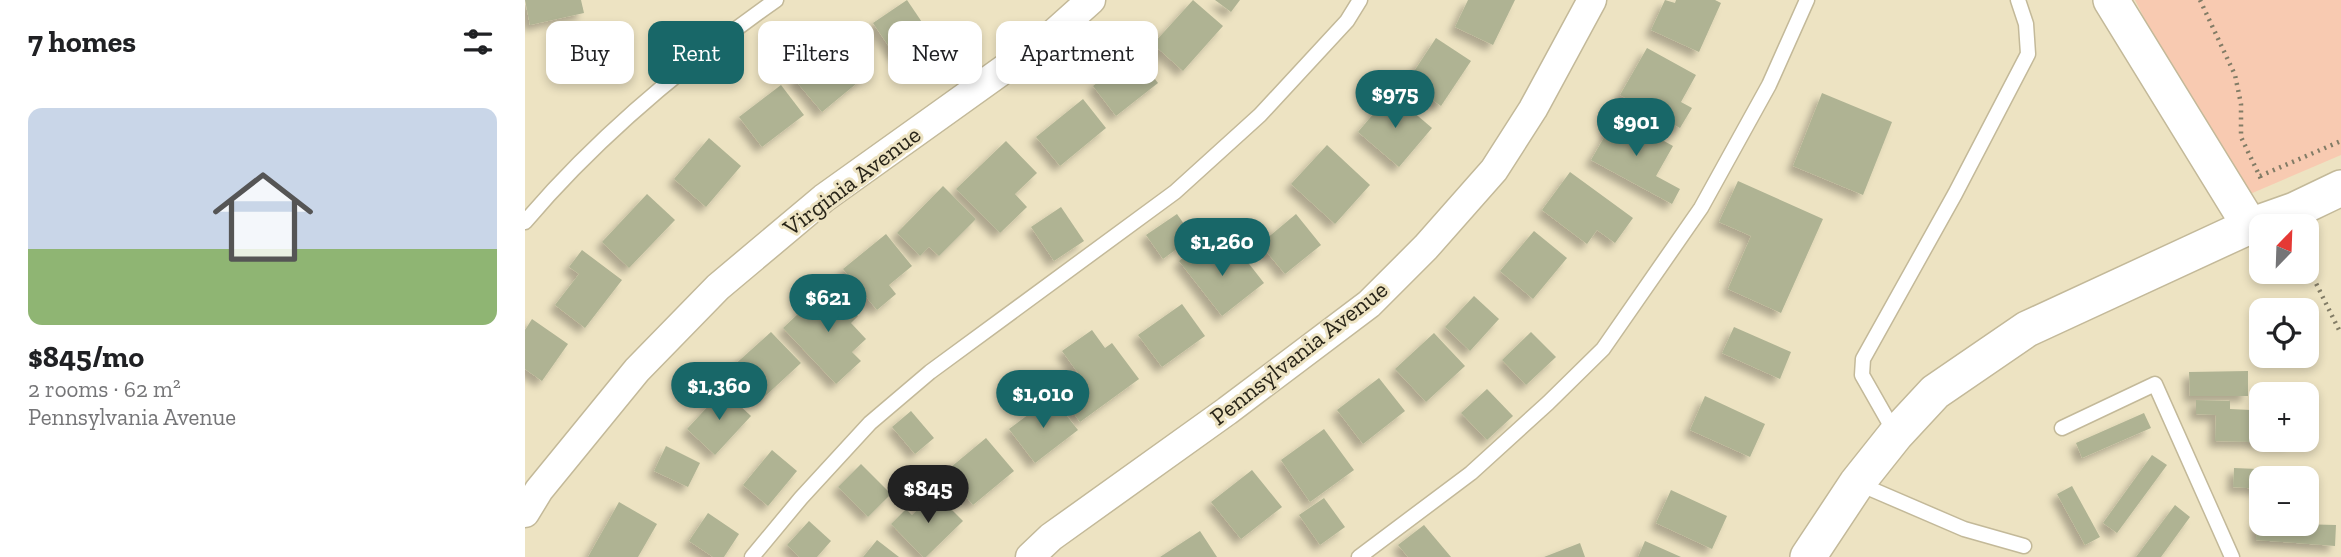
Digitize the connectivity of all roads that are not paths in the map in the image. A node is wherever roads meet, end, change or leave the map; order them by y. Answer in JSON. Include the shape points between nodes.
{"nodes":[{"id":1,"x":776,"y":0,"type":"edge"},
{"id":2,"x":1091,"y":0,"type":"edge"},
{"id":3,"x":1360,"y":0,"type":"edge"},
{"id":4,"x":1592,"y":0,"type":"edge"},
{"id":5,"x":1807,"y":0,"type":"edge"},
{"id":6,"x":2018,"y":0,"type":"edge"},
{"id":7,"x":2111,"y":0,"type":"edge"},
{"id":8,"x":2341,"y":188,"type":"edge"},
{"id":9,"x":2284,"y":214,"type":"edge"},
{"id":10,"x":525,"y":222,"type":"edge"},
{"id":11,"x":2249,"y":224,"type":"edge"},
{"id":12,"x":2249,"y":226,"type":"edge"},
{"id":13,"x":2062,"y":428,"type":"dead end"},
{"id":14,"x":1896,"y":434,"type":"junction"},
{"id":15,"x":1857,"y":483,"type":"junction"},
{"id":16,"x":525,"y":513,"type":"edge"},
{"id":17,"x":2024,"y":546,"type":"dead end"},
{"id":18,"x":752,"y":557,"type":"edge"},
{"id":19,"x":1030,"y":557,"type":"edge"},
{"id":20,"x":1359,"y":557,"type":"edge"},
{"id":21,"x":1808,"y":557,"type":"edge"},
{"id":22,"x":2232,"y":557,"type":"edge"}],
"edges":[{"from":1,"to":10,"type":"lane","via":[[733,30],[606,137]]},
{"from":2,"to":16,"type":"street","name":"Virginia Avenue","via":[[1052,35],[824,198],[719,287],[637,370]]},
{"from":3,"to":18,"type":"lane","via":[[1347,21],[1260,115],[1175,192],[930,372],[870,423]]},
{"from":4,"to":19,"type":"street","name":"Pennsylvania Avenue","via":[[1494,170],[1369,304]]},
{"from":5,"to":20,"type":"lane","via":[[1769,85],[1701,208],[1602,349],[1471,474]]},
{"from":6,"to":14,"type":"lane","via":[[2028,54],[1863,359],[1862,375]]},
{"from":7,"to":11,"type":"street"},
{"from":8,"to":9,"type":"street"},
{"from":12,"to":14,"type":"street","via":[[2027,329],[1935,393]]},
{"from":13,"to":22,"type":"lane","via":[[2155,384]]},
{"from":14,"to":15,"type":"street"},
{"from":15,"to":17,"type":"lane","via":[[1965,529]]},
{"from":15,"to":21,"type":"street"}]}
